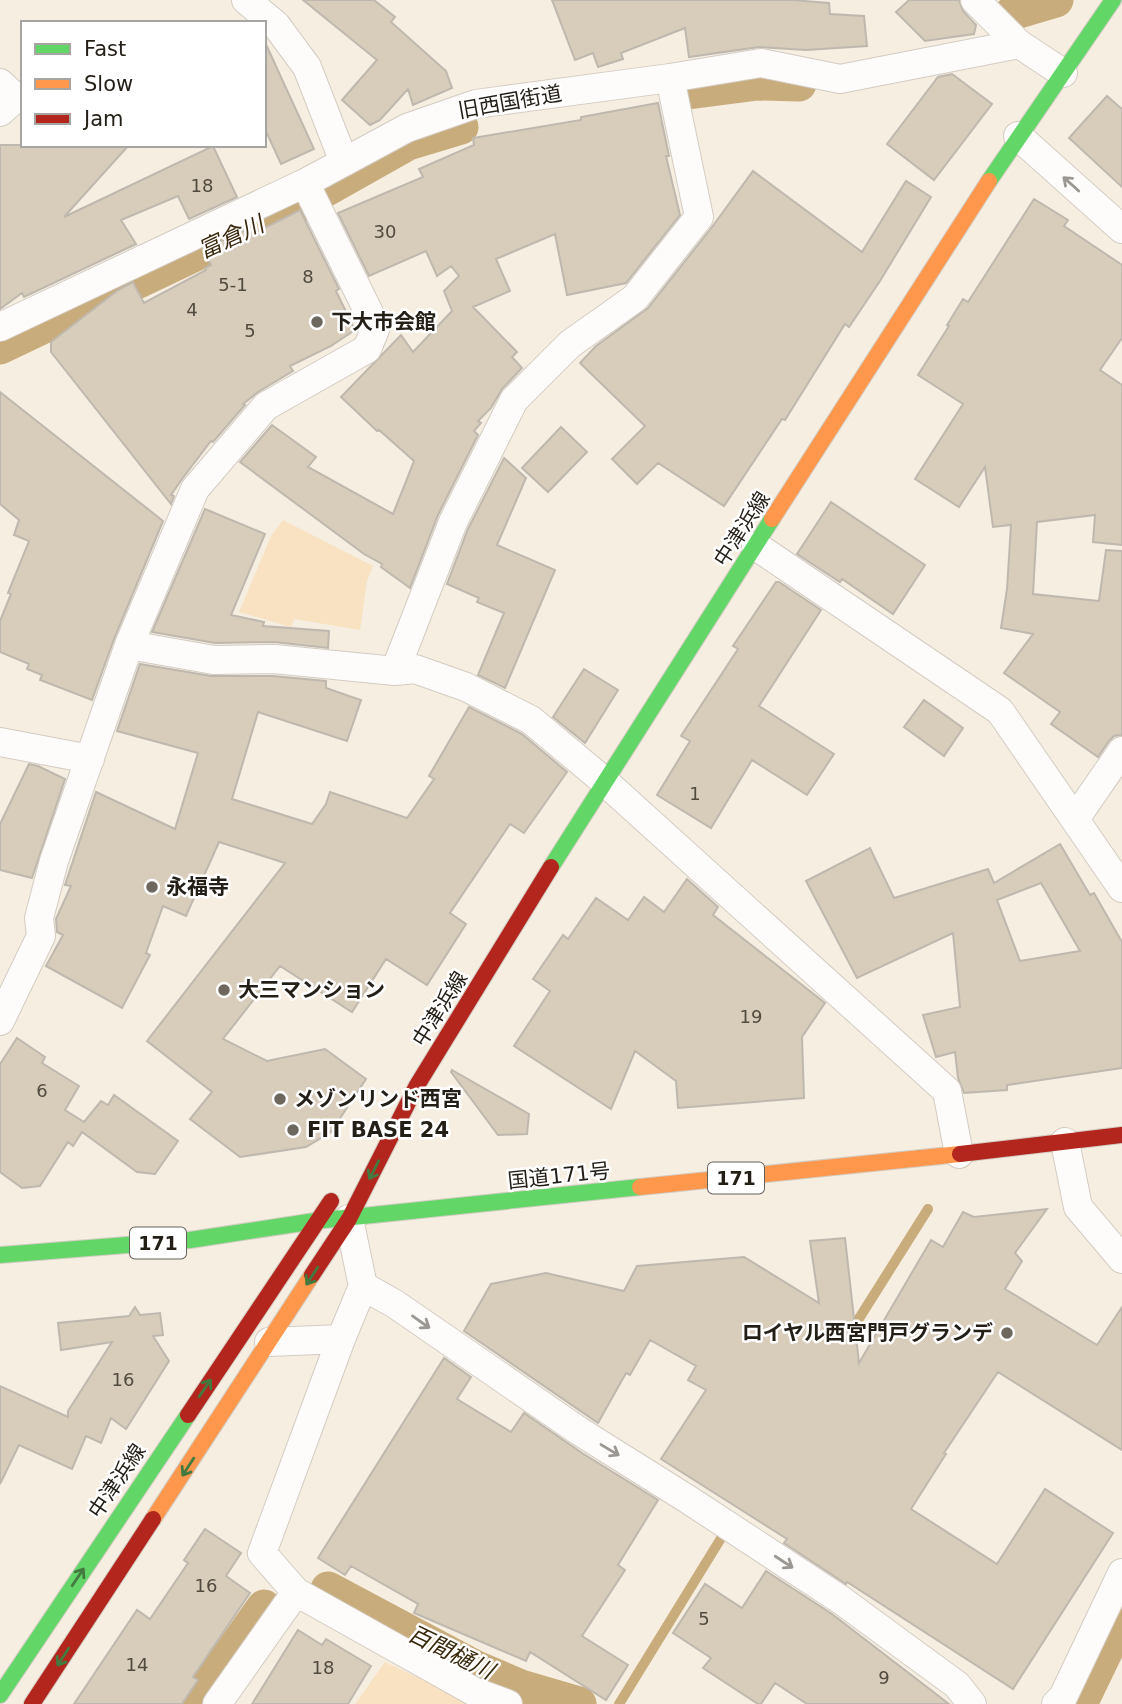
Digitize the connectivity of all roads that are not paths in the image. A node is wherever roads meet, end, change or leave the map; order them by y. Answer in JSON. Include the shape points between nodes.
{"nodes":[{"id":1,"x":246,"y":0,"type":"edge"},
{"id":2,"x":975,"y":0,"type":"edge"},
{"id":3,"x":1113,"y":0,"type":"edge"},
{"id":4,"x":1019,"y":44,"type":"junction"},
{"id":5,"x":1063,"y":74,"type":"junction"},
{"id":6,"x":670,"y":78,"type":"junction"},
{"id":7,"x":0,"y":83,"type":"edge"},
{"id":8,"x":0,"y":111,"type":"edge"},
{"id":9,"x":1018,"y":136,"type":"junction"},
{"id":10,"x":344,"y":162,"type":"junction"},
{"id":11,"x":309,"y":191,"type":"junction"},
{"id":12,"x":1122,"y":229,"type":"edge"},
{"id":13,"x":0,"y":327,"type":"edge"},
{"id":14,"x":756,"y":546,"type":"junction"},
{"id":15,"x":129,"y":645,"type":"junction"},
{"id":16,"x":395,"y":671,"type":"junction"},
{"id":17,"x":0,"y":742,"type":"edge"},
{"id":18,"x":1122,"y":751,"type":"edge"},
{"id":19,"x":90,"y":759,"type":"junction"},
{"id":20,"x":604,"y":781,"type":"junction"},
{"id":21,"x":1075,"y":819,"type":"junction"},
{"id":22,"x":1122,"y":888,"type":"edge"},
{"id":23,"x":0,"y":1021,"type":"edge"},
{"id":24,"x":416,"y":1087,"type":"junction"},
{"id":25,"x":1122,"y":1135,"type":"edge"},
{"id":26,"x":1065,"y":1142,"type":"junction"},
{"id":27,"x":958,"y":1154,"type":"junction"},
{"id":28,"x":356,"y":1167,"type":"dead end"},
{"id":29,"x":340,"y":1189,"type":"dead end"},
{"id":30,"x":349,"y":1219,"type":"junction"},
{"id":31,"x":316,"y":1221,"type":"junction"},
{"id":32,"x":0,"y":1255,"type":"edge"},
{"id":33,"x":1122,"y":1259,"type":"edge"},
{"id":34,"x":363,"y":1286,"type":"junction"},
{"id":35,"x":341,"y":1339,"type":"junction"},
{"id":36,"x":269,"y":1342,"type":"junction"},
{"id":37,"x":1122,"y":1573,"type":"edge"},
{"id":38,"x":296,"y":1592,"type":"junction"},
{"id":39,"x":0,"y":1695,"type":"edge"},
{"id":40,"x":32,"y":1704,"type":"edge"},
{"id":41,"x":217,"y":1704,"type":"edge"},
{"id":42,"x":508,"y":1704,"type":"edge"},
{"id":43,"x":972,"y":1704,"type":"edge"},
{"id":44,"x":1056,"y":1704,"type":"edge"}],
"edges":[{"from":1,"to":10,"type":"street","via":[[276,25],[307,67]]},
{"from":2,"to":4,"type":"street"},
{"from":3,"to":5,"type":"main road","name":"中津浜線"},
{"from":4,"to":5,"type":"street"},
{"from":4,"to":6,"type":"street","name":"旧西国街道","via":[[840,79],[761,63]]},
{"from":5,"to":9,"type":"main road","name":"中津浜線"},
{"from":6,"to":10,"type":"street","name":"旧西国街道","via":[[476,104],[407,128]]},
{"from":6,"to":16,"type":"street","via":[[699,217],[635,298],[570,344],[514,400],[453,522]]},
{"from":7,"to":8,"type":"street","via":[[16,97]]},
{"from":12,"to":9,"type":"street","one_way":true},
{"from":9,"to":14,"type":"main road","name":"中津浜線"},
{"from":10,"to":11,"type":"street","name":"旧西国街道"},
{"from":11,"to":13,"type":"street","name":"旧西国街道"},
{"from":11,"to":15,"type":"street","via":[[376,327],[367,349],[266,406],[195,489]]},
{"from":14,"to":20,"type":"main road","name":"中津浜線"},
{"from":14,"to":21,"type":"street","via":[[1000,711]]},
{"from":15,"to":16,"type":"street","via":[[214,660],[274,659]]},
{"from":15,"to":19,"type":"street"},
{"from":16,"to":20,"type":"street","via":[[415,669],[466,687],[531,720]]},
{"from":17,"to":19,"type":"street"},
{"from":18,"to":21,"type":"street"},
{"from":19,"to":23,"type":"street","via":[[54,860],[39,918],[41,936]]},
{"from":20,"to":24,"type":"main road","name":"中津浜線"},
{"from":20,"to":27,"type":"street","via":[[947,1091]]},
{"from":21,"to":22,"type":"street"},
{"from":24,"to":28,"type":"main road","name":"中津浜線"},
{"from":24,"to":30,"type":"main road","name":"中津浜線","one_way":true},
{"from":25,"to":26,"type":"main road","name":"国道171号","number":"171"},
{"from":26,"to":27,"type":"main road","name":"国道171号","number":"171"},
{"from":26,"to":33,"type":"street","via":[[1078,1206]]},
{"from":27,"to":30,"type":"main road","name":"国道171号","number":"171"},
{"from":29,"to":31,"type":"main road","name":"中津浜線"},
{"from":30,"to":31,"type":"main road","name":"国道171号","number":"171"},
{"from":30,"to":34,"type":"street"},
{"from":30,"to":36,"type":"main road","name":"中津浜線","one_way":true},
{"from":31,"to":32,"type":"main road","name":"国道171号","number":"171","via":[[190,1240]]},
{"from":39,"to":31,"type":"main road","name":"中津浜線","one_way":true},
{"from":34,"to":35,"type":"street"},
{"from":34,"to":43,"type":"street","one_way":true,"via":[[841,1600],[957,1685]]},
{"from":35,"to":36,"type":"street"},
{"from":35,"to":38,"type":"street","via":[[262,1553]]},
{"from":36,"to":40,"type":"main road","name":"中津浜線","one_way":true},
{"from":37,"to":44,"type":"street"},
{"from":38,"to":41,"type":"street"},
{"from":38,"to":42,"type":"street","via":[[472,1691]]}]}
